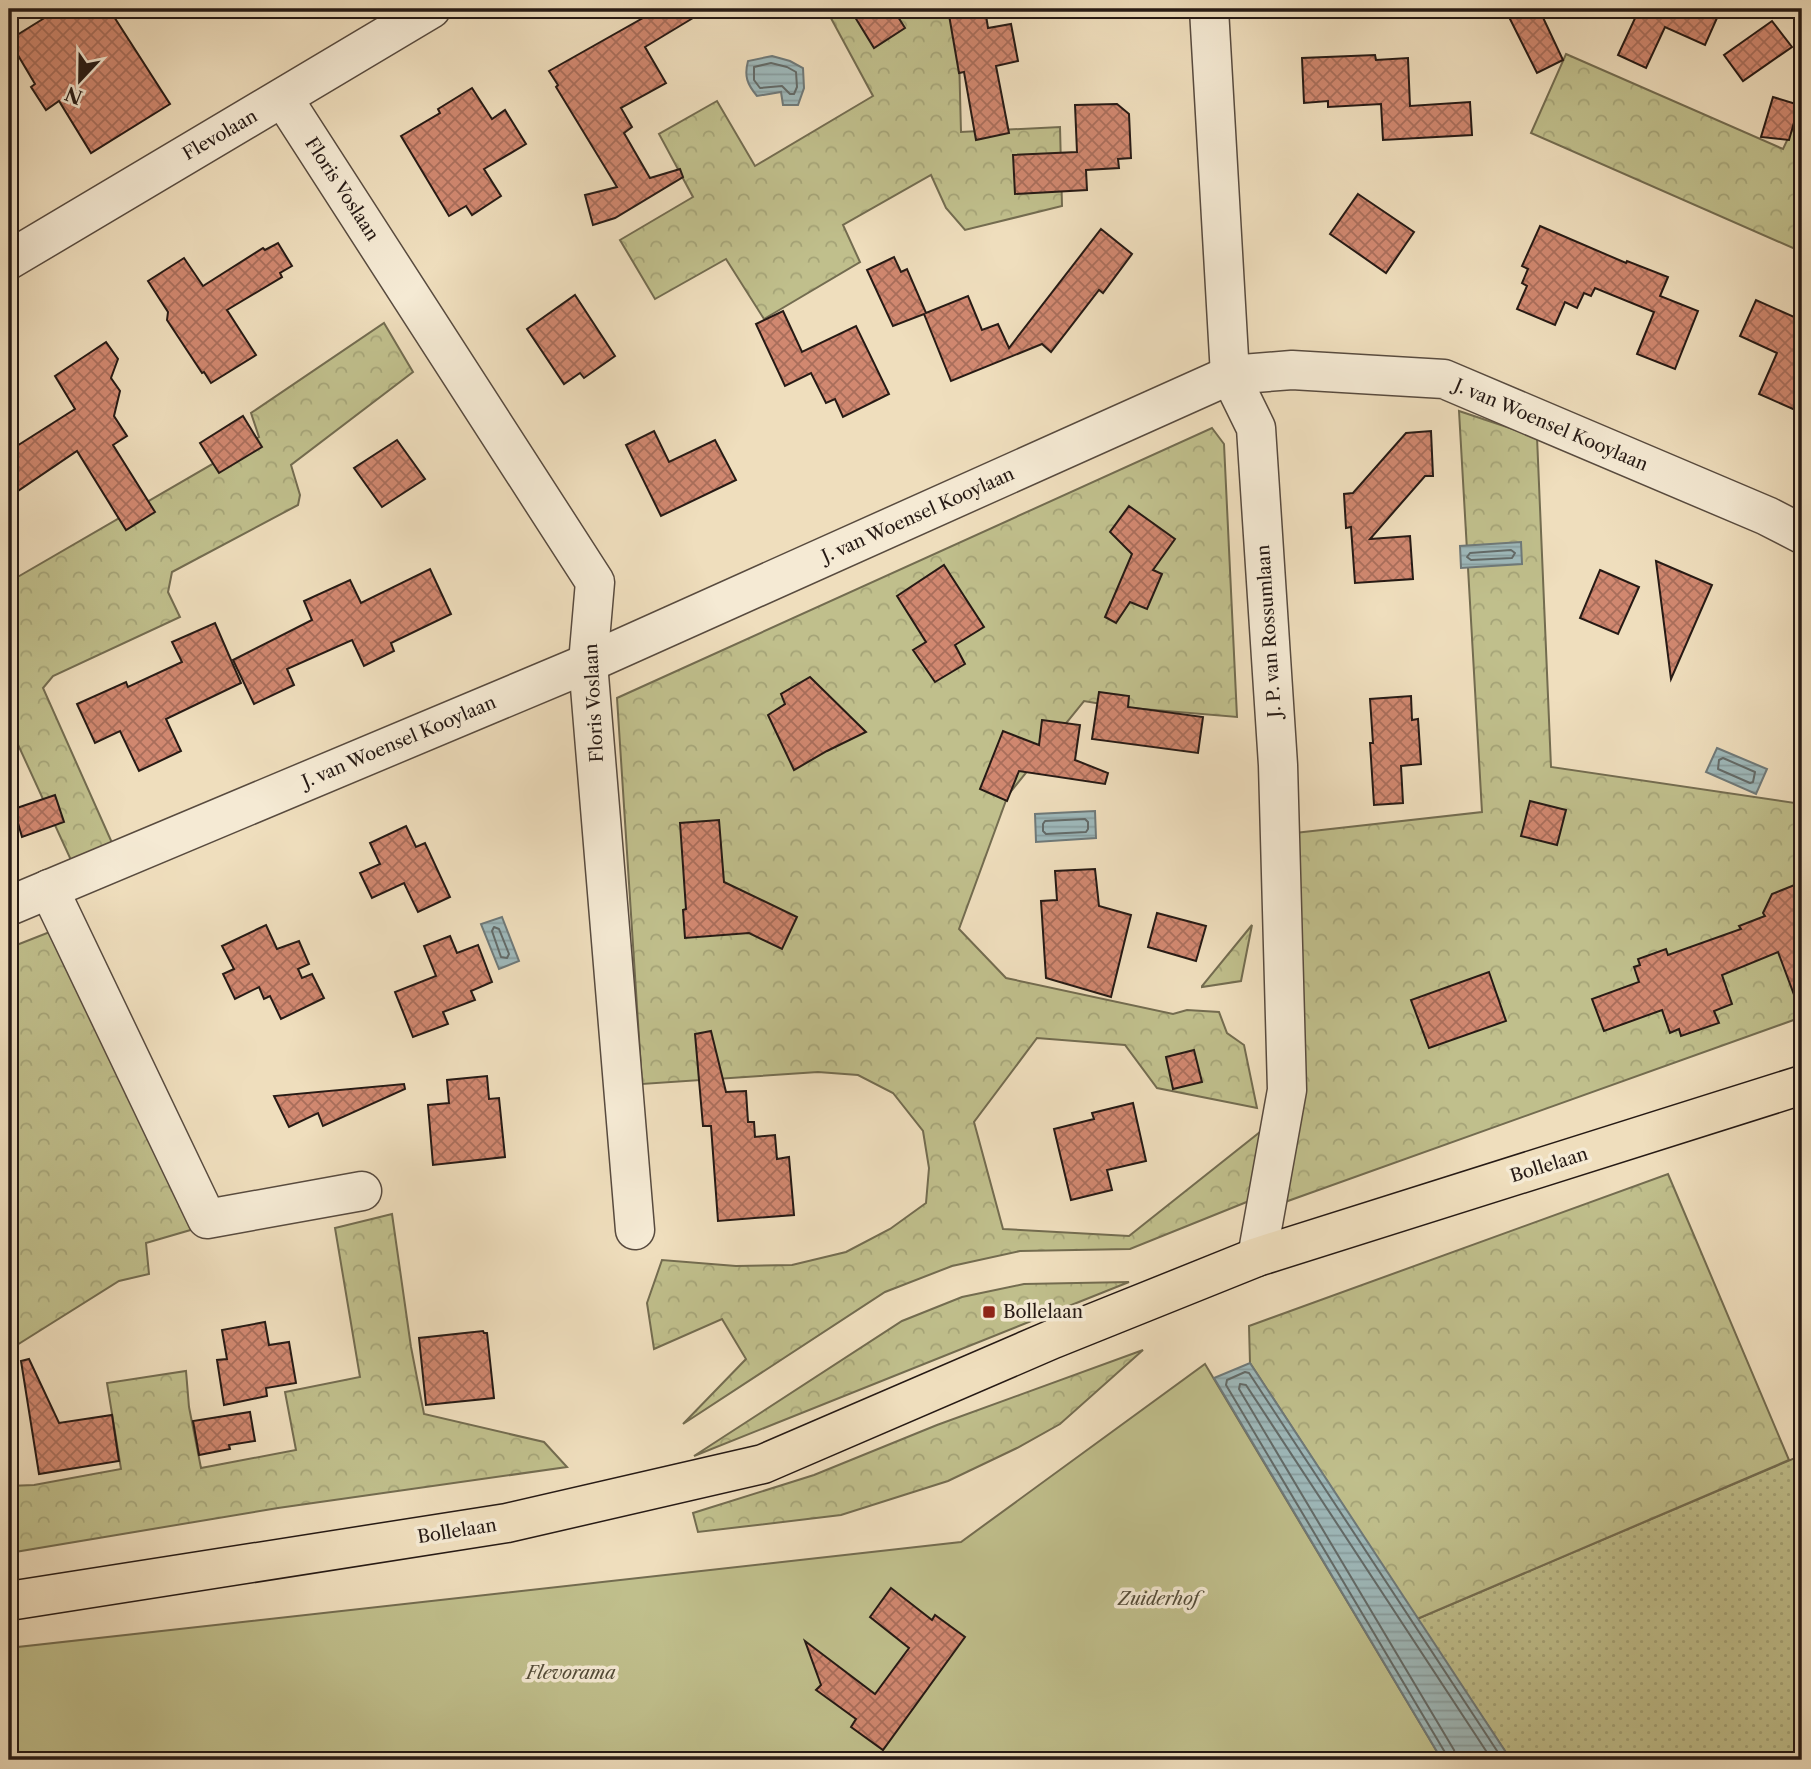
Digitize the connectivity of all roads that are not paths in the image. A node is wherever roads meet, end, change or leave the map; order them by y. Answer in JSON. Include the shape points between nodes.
{"nodes":[{"id":1,"x":431,"y":9,"type":"edge"},
{"id":2,"x":1209,"y":9,"type":"edge"},
{"id":3,"x":283,"y":98,"type":"junction"},
{"id":4,"x":9,"y":260,"type":"edge"},
{"id":5,"x":1230,"y":375,"type":"junction"},
{"id":6,"x":1802,"y":534,"type":"edge"},
{"id":7,"x":588,"y":663,"type":"junction"},
{"id":8,"x":49,"y":889,"type":"junction"},
{"id":9,"x":9,"y":906,"type":"edge"},
{"id":10,"x":1802,"y":1085,"type":"edge"},
{"id":11,"x":362,"y":1191,"type":"dead end"},
{"id":12,"x":635,"y":1230,"type":"dead end"},
{"id":13,"x":1257,"y":1257,"type":"junction"},
{"id":14,"x":9,"y":1601,"type":"edge"}],
"edges":[{"from":1,"to":3,"type":"street","name":"Flevolaan"},
{"from":2,"to":5,"type":"street","name":"J. P. van Rossumlaan"},
{"from":3,"to":4,"type":"street","name":"Flevolaan"},
{"from":3,"to":7,"type":"street","name":"Floris Voslaan","via":[[595,582]]},
{"from":5,"to":6,"type":"street","name":"J. van Woensel Kooylaan","via":[[1292,370],[1444,379]]},
{"from":5,"to":7,"type":"street","name":"J. van Woensel Kooylaan"},
{"from":5,"to":13,"type":"street","name":"J. P. van Rossumlaan","via":[[1256,428],[1278,765],[1287,1090]]},
{"from":7,"to":8,"type":"street","name":"J. van Woensel Kooylaan"},
{"from":7,"to":12,"type":"street","name":"Floris Voslaan"},
{"from":8,"to":9,"type":"street","name":"J. van Woensel Kooylaan"},
{"from":8,"to":11,"type":"street","via":[[207,1219]]},
{"from":10,"to":13,"type":"main road","name":"Bollelaan"},
{"from":13,"to":14,"type":"main road","name":"Bollelaan","via":[[764,1464],[507,1523]]}]}
